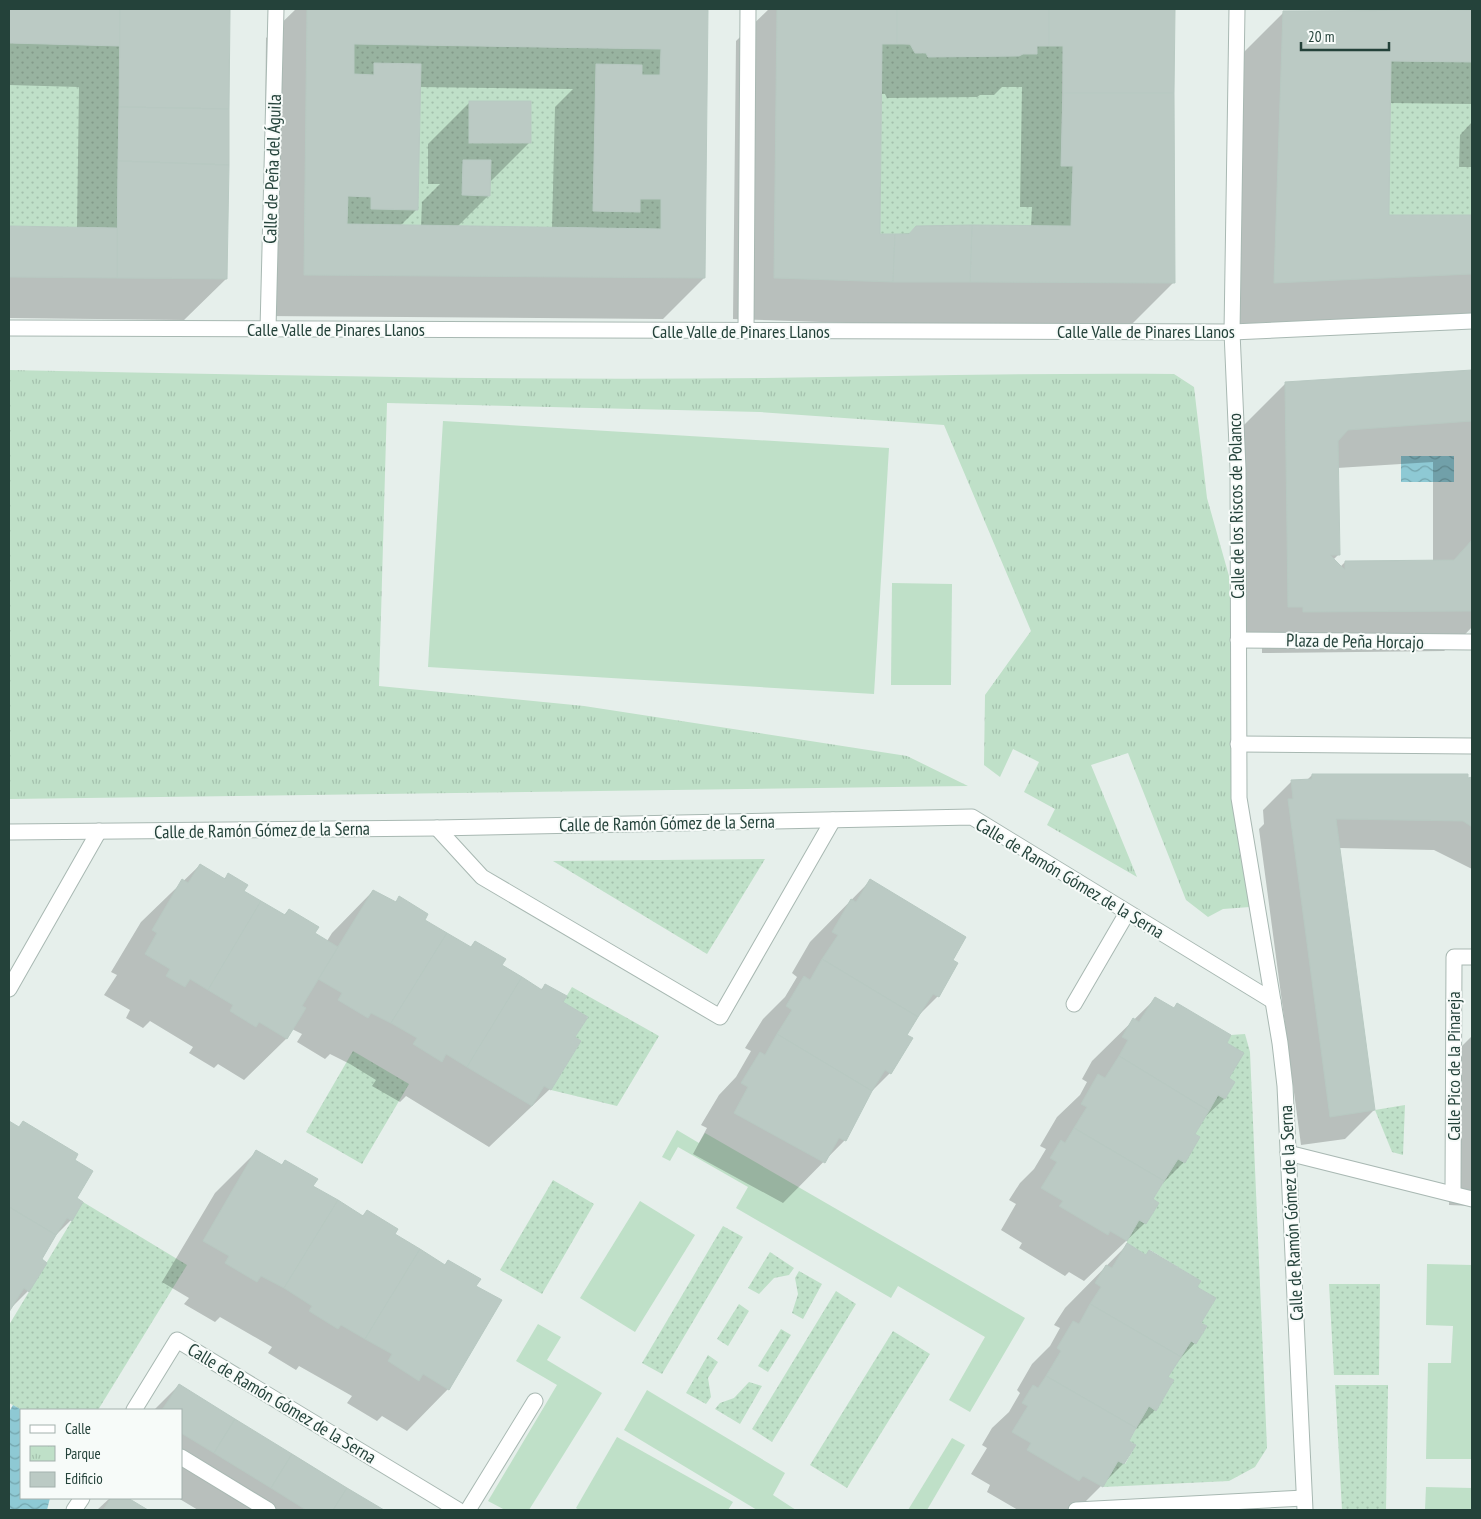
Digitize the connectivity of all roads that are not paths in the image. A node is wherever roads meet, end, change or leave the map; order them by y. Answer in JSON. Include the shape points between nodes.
{"nodes":[{"id":1,"x":276,"y":9,"type":"edge"},
{"id":2,"x":748,"y":9,"type":"edge"},
{"id":3,"x":1237,"y":9,"type":"edge"},
{"id":4,"x":1472,"y":321,"type":"edge"},
{"id":5,"x":9,"y":328,"type":"edge"},
{"id":6,"x":268,"y":329,"type":"junction"},
{"id":7,"x":746,"y":331,"type":"junction"},
{"id":8,"x":1232,"y":332,"type":"junction"},
{"id":9,"x":1238,"y":640,"type":"junction"},
{"id":10,"x":1472,"y":642,"type":"edge"},
{"id":11,"x":1238,"y":744,"type":"junction"},
{"id":12,"x":1472,"y":746,"type":"edge"},
{"id":13,"x":833,"y":820,"type":"junction"},
{"id":14,"x":437,"y":828,"type":"junction"},
{"id":15,"x":100,"y":831,"type":"junction"},
{"id":16,"x":9,"y":832,"type":"edge"},
{"id":17,"x":1127,"y":913,"type":"junction"},
{"id":18,"x":1472,"y":957,"type":"edge"},
{"id":19,"x":9,"y":989,"type":"edge"},
{"id":20,"x":1273,"y":1001,"type":"junction"},
{"id":21,"x":1074,"y":1004,"type":"dead end"},
{"id":22,"x":1288,"y":1154,"type":"junction"},
{"id":23,"x":1453,"y":1193,"type":"junction"},
{"id":24,"x":1472,"y":1199,"type":"edge"},
{"id":25,"x":535,"y":1401,"type":"dead end"},
{"id":26,"x":135,"y":1409,"type":"edge"},
{"id":27,"x":182,"y":1459,"type":"edge"},
{"id":28,"x":81,"y":1499,"type":"edge"},
{"id":29,"x":1305,"y":1504,"type":"edge"},
{"id":30,"x":74,"y":1510,"type":"edge"},
{"id":31,"x":268,"y":1510,"type":"edge"},
{"id":32,"x":458,"y":1510,"type":"edge"},
{"id":33,"x":468,"y":1510,"type":"edge"},
{"id":34,"x":1076,"y":1510,"type":"edge"}],
"edges":[{"from":1,"to":6,"type":"street","name":"Calle de Peña del Águila"},
{"from":2,"to":7,"type":"street"},
{"from":3,"to":8,"type":"street","name":"Calle de los Riscos de Polanco"},
{"from":4,"to":8,"type":"street","name":"Calle Valle de Pinares Llanos"},
{"from":5,"to":6,"type":"street","name":"Calle Valle de Pinares Llanos"},
{"from":6,"to":7,"type":"street","name":"Calle Valle de Pinares Llanos"},
{"from":7,"to":8,"type":"street","name":"Calle Valle de Pinares Llanos"},
{"from":8,"to":9,"type":"street","name":"Calle de los Riscos de Polanco","via":[[1238,469]]},
{"from":9,"to":10,"type":"street","name":"Plaza de Peña Horcajo"},
{"from":9,"to":11,"type":"street","name":"Calle de los Riscos de Polanco"},
{"from":11,"to":12,"type":"street"},
{"from":11,"to":20,"type":"street","name":"Calle de los Riscos de Polanco","via":[[1239,798]]},
{"from":13,"to":14,"type":"street","name":"Calle de Ramón Gómez de la Serna"},
{"from":13,"to":14,"type":"street","via":[[720,1017],[482,877]]},
{"from":13,"to":17,"type":"street","name":"Calle de Ramón Gómez de la Serna","via":[[972,817]]},
{"from":14,"to":15,"type":"street","name":"Calle de Ramón Gómez de la Serna"},
{"from":15,"to":16,"type":"street","name":"Calle de Ramón Gómez de la Serna"},
{"from":15,"to":19,"type":"street"},
{"from":17,"to":20,"type":"street","name":"Calle de Ramón Gómez de la Serna"},
{"from":17,"to":21,"type":"street"},
{"from":18,"to":23,"type":"street","name":"Calle Pico de la Pinareja","via":[[1454,957]]},
{"from":20,"to":22,"type":"street","name":"Calle de Ramón Gómez de la Serna","via":[[1284,1086]]},
{"from":22,"to":23,"type":"street"},
{"from":22,"to":29,"type":"street","name":"Calle de Ramón Gómez de la Serna"},
{"from":23,"to":24,"type":"street"},
{"from":25,"to":33,"type":"street"},
{"from":26,"to":32,"type":"street","name":"Calle de Ramón Gómez de la Serna","via":[[177,1340]]},
{"from":27,"to":31,"type":"street"},
{"from":28,"to":30,"type":"street"},
{"from":29,"to":34,"type":"street"}]}
